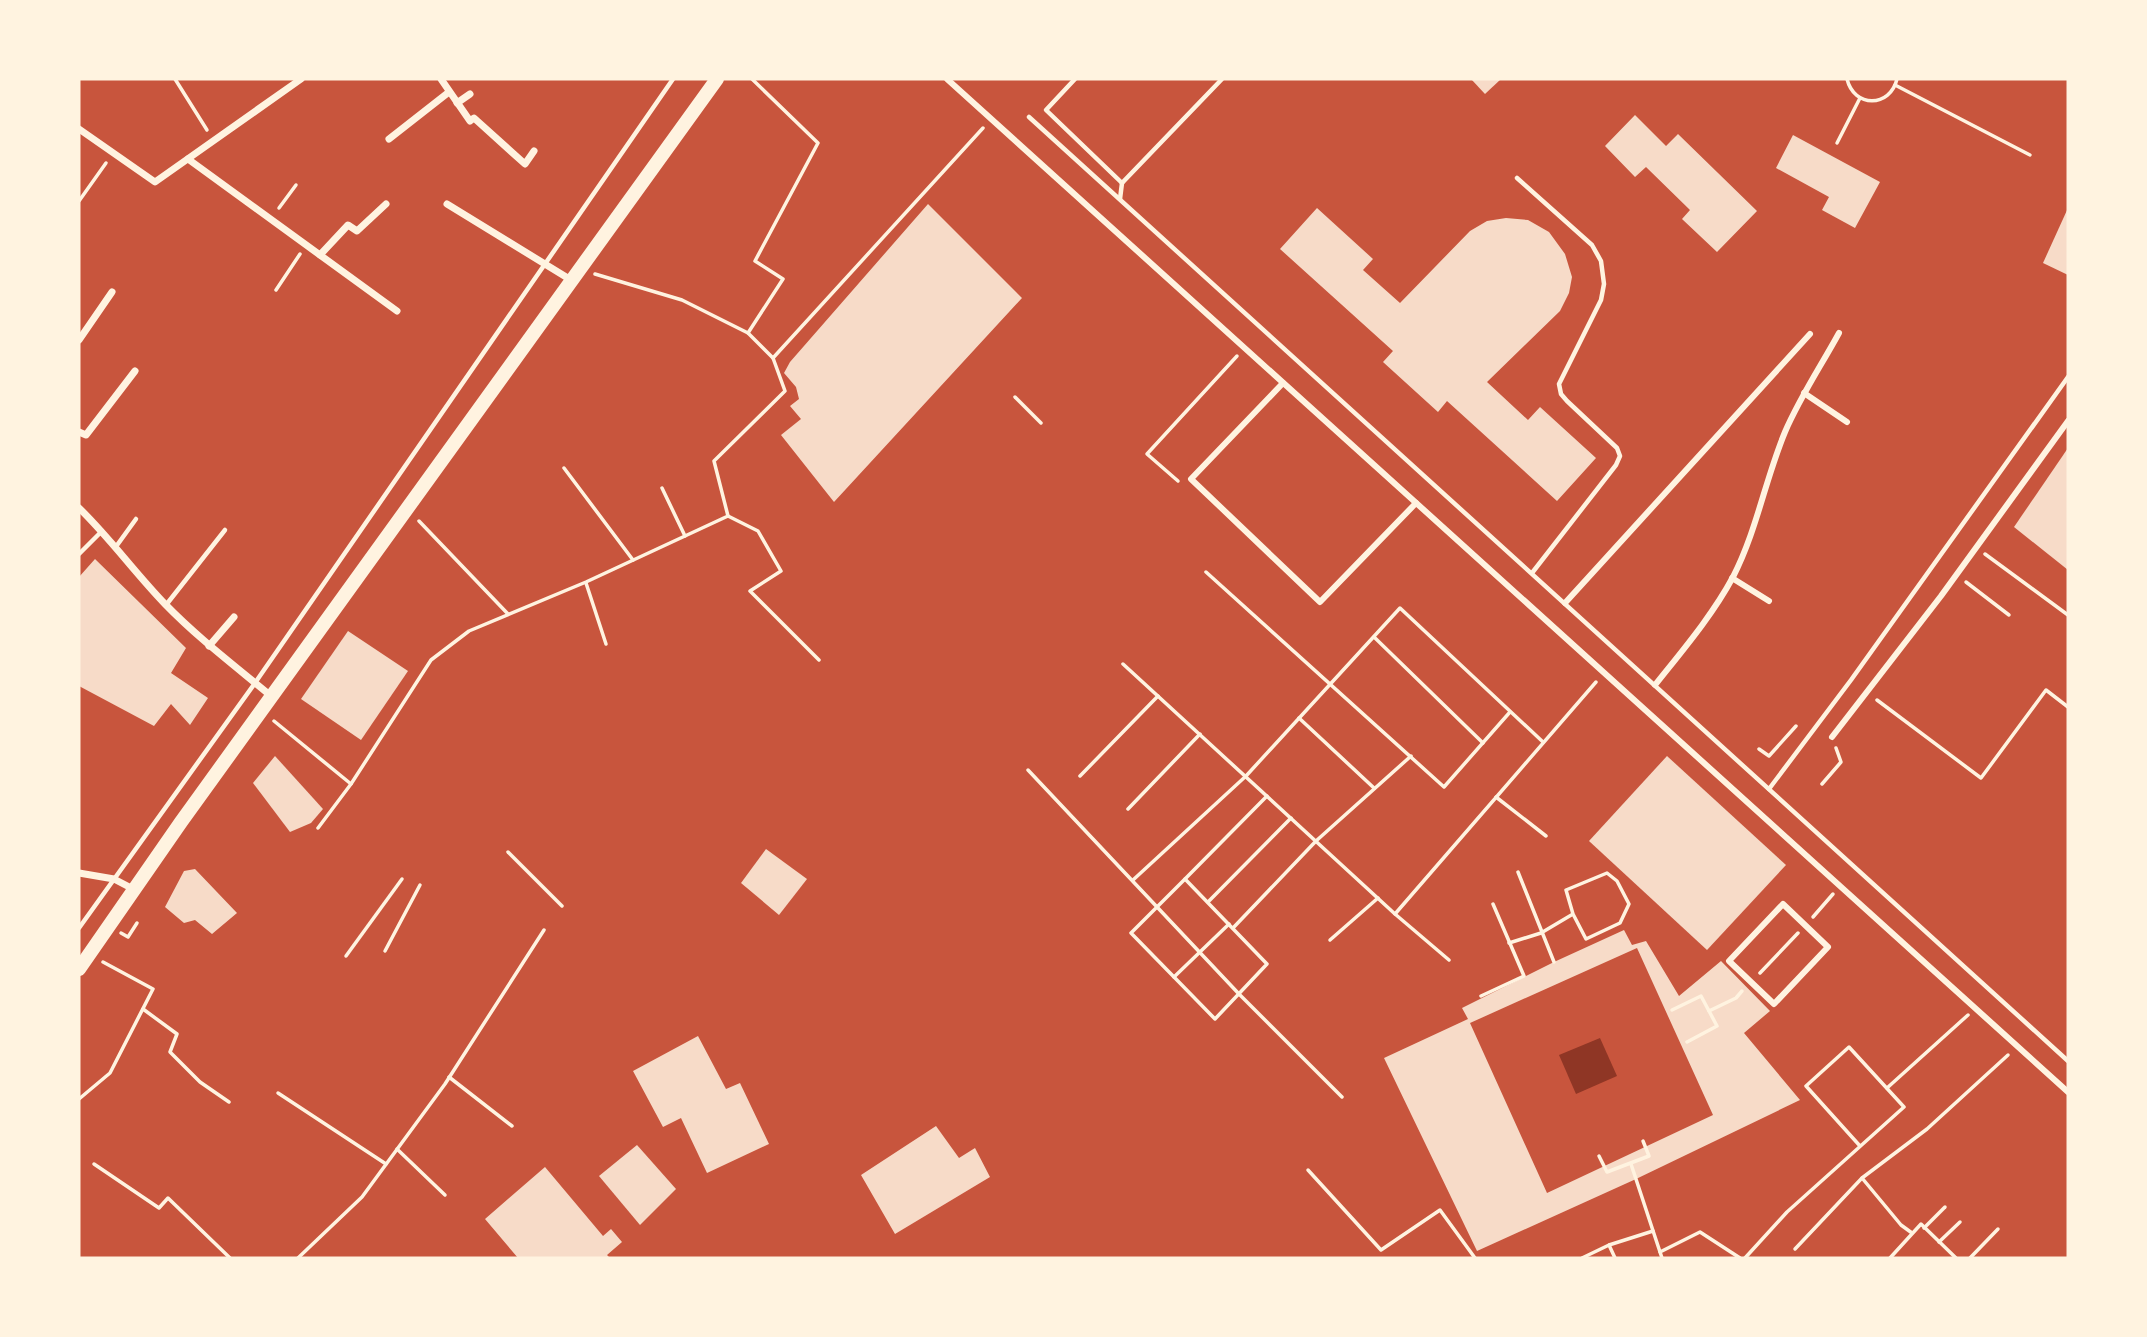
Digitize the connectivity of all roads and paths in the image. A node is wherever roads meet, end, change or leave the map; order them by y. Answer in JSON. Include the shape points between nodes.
{"nodes":[{"id":1,"x":175,"y":79,"type":"edge"},
{"id":2,"x":301,"y":79,"type":"edge"},
{"id":3,"x":441,"y":79,"type":"edge"},
{"id":4,"x":673,"y":79,"type":"edge"},
{"id":5,"x":717,"y":79,"type":"edge"},
{"id":6,"x":752,"y":79,"type":"edge"},
{"id":7,"x":947,"y":79,"type":"edge"},
{"id":8,"x":1075,"y":79,"type":"edge"},
{"id":9,"x":1222,"y":79,"type":"edge"},
{"id":10,"x":1847,"y":79,"type":"edge"},
{"id":11,"x":1897,"y":79,"type":"edge"},
{"id":12,"x":1895,"y":85,"type":"junction"},
{"id":13,"x":449,"y":92,"type":"junction"},
{"id":14,"x":470,"y":93,"type":"dead end"},
{"id":15,"x":1860,"y":98,"type":"junction"},
{"id":16,"x":457,"y":103,"type":"junction"},
{"id":17,"x":1029,"y":117,"type":"dead end"},
{"id":18,"x":991,"y":120,"type":"junction"},
{"id":19,"x":80,"y":131,"type":"edge"},
{"id":20,"x":389,"y":139,"type":"dead end"},
{"id":21,"x":213,"y":141,"type":"junction"},
{"id":22,"x":1837,"y":143,"type":"dead end"},
{"id":23,"x":534,"y":151,"type":"dead end"},
{"id":24,"x":113,"y":153,"type":"junction"},
{"id":25,"x":2030,"y":155,"type":"dead end"},
{"id":26,"x":188,"y":159,"type":"junction"},
{"id":27,"x":1517,"y":178,"type":"dead end"},
{"id":28,"x":1122,"y":183,"type":"junction"},
{"id":29,"x":296,"y":185,"type":"dead end"},
{"id":30,"x":1120,"y":199,"type":"junction"},
{"id":31,"x":79,"y":201,"type":"edge"},
{"id":32,"x":386,"y":204,"type":"dead end"},
{"id":33,"x":447,"y":204,"type":"dead end"},
{"id":34,"x":271,"y":219,"type":"junction"},
{"id":35,"x":306,"y":245,"type":"junction"},
{"id":36,"x":320,"y":256,"type":"junction"},
{"id":37,"x":545,"y":264,"type":"junction"},
{"id":38,"x":576,"y":275,"type":"junction"},
{"id":39,"x":276,"y":290,"type":"dead end"},
{"id":40,"x":112,"y":292,"type":"dead end"},
{"id":41,"x":397,"y":312,"type":"dead end"},
{"id":42,"x":748,"y":333,"type":"junction"},
{"id":43,"x":1839,"y":333,"type":"dead end"},
{"id":44,"x":1810,"y":334,"type":"dead end"},
{"id":45,"x":79,"y":340,"type":"edge"},
{"id":46,"x":1244,"y":348,"type":"junction"},
{"id":47,"x":773,"y":358,"type":"junction"},
{"id":48,"x":135,"y":371,"type":"dead end"},
{"id":49,"x":2068,"y":377,"type":"edge"},
{"id":50,"x":1283,"y":383,"type":"junction"},
{"id":51,"x":1804,"y":393,"type":"junction"},
{"id":52,"x":1016,"y":397,"type":"dead end"},
{"id":53,"x":2068,"y":421,"type":"edge"},
{"id":54,"x":1847,"y":422,"type":"dead end"},
{"id":55,"x":1041,"y":423,"type":"dead end"},
{"id":56,"x":79,"y":432,"type":"edge"},
{"id":57,"x":1147,"y":454,"type":"dead end"},
{"id":58,"x":565,"y":468,"type":"dead end"},
{"id":59,"x":662,"y":488,"type":"dead end"},
{"id":60,"x":1416,"y":503,"type":"junction"},
{"id":61,"x":79,"y":508,"type":"edge"},
{"id":62,"x":408,"y":509,"type":"junction"},
{"id":63,"x":728,"y":516,"type":"junction"},
{"id":64,"x":136,"y":519,"type":"dead end"},
{"id":65,"x":225,"y":530,"type":"dead end"},
{"id":66,"x":102,"y":531,"type":"junction"},
{"id":67,"x":685,"y":536,"type":"junction"},
{"id":68,"x":115,"y":548,"type":"junction"},
{"id":69,"x":1976,"y":548,"type":"junction"},
{"id":70,"x":79,"y":554,"type":"edge"},
{"id":71,"x":633,"y":560,"type":"junction"},
{"id":72,"x":1206,"y":572,"type":"dead end"},
{"id":73,"x":1532,"y":573,"type":"junction"},
{"id":74,"x":1956,"y":575,"type":"junction"},
{"id":75,"x":1732,"y":578,"type":"junction"},
{"id":76,"x":586,"y":582,"type":"junction"},
{"id":77,"x":1769,"y":601,"type":"dead end"},
{"id":78,"x":1564,"y":603,"type":"junction"},
{"id":79,"x":166,"y":605,"type":"junction"},
{"id":80,"x":508,"y":614,"type":"junction"},
{"id":81,"x":2009,"y":615,"type":"dead end"},
{"id":82,"x":2068,"y":615,"type":"edge"},
{"id":83,"x":234,"y":617,"type":"dead end"},
{"id":84,"x":1373,"y":637,"type":"junction"},
{"id":85,"x":606,"y":644,"type":"dead end"},
{"id":86,"x":209,"y":646,"type":"junction"},
{"id":87,"x":820,"y":660,"type":"dead end"},
{"id":88,"x":1123,"y":664,"type":"dead end"},
{"id":89,"x":1603,"y":673,"type":"junction"},
{"id":90,"x":255,"y":683,"type":"junction"},
{"id":91,"x":1330,"y":683,"type":"junction"},
{"id":92,"x":1655,"y":685,"type":"junction"},
{"id":93,"x":1867,"y":692,"type":"junction"},
{"id":94,"x":1158,"y":696,"type":"junction"},
{"id":95,"x":271,"y":697,"type":"junction"},
{"id":96,"x":2068,"y":707,"type":"edge"},
{"id":97,"x":261,"y":710,"type":"junction"},
{"id":98,"x":1510,"y":712,"type":"junction"},
{"id":99,"x":1299,"y":718,"type":"junction"},
{"id":100,"x":1796,"y":726,"type":"dead end"},
{"id":101,"x":1200,"y":734,"type":"junction"},
{"id":102,"x":1832,"y":737,"type":"dead end"},
{"id":103,"x":1543,"y":742,"type":"junction"},
{"id":104,"x":1483,"y":743,"type":"junction"},
{"id":105,"x":1759,"y":749,"type":"dead end"},
{"id":106,"x":1410,"y":756,"type":"junction"},
{"id":107,"x":1841,"y":762,"type":"dead end"},
{"id":108,"x":1028,"y":770,"type":"dead end"},
{"id":109,"x":1080,"y":776,"type":"dead end"},
{"id":110,"x":1246,"y":776,"type":"junction"},
{"id":111,"x":351,"y":783,"type":"junction"},
{"id":112,"x":1822,"y":784,"type":"dead end"},
{"id":113,"x":1375,"y":789,"type":"junction"},
{"id":114,"x":1769,"y":789,"type":"junction"},
{"id":115,"x":1267,"y":796,"type":"junction"},
{"id":116,"x":1496,"y":797,"type":"junction"},
{"id":117,"x":1128,"y":809,"type":"dead end"},
{"id":118,"x":1291,"y":818,"type":"junction"},
{"id":119,"x":318,"y":828,"type":"dead end"},
{"id":120,"x":1546,"y":836,"type":"dead end"},
{"id":121,"x":1316,"y":841,"type":"junction"},
{"id":122,"x":508,"y":852,"type":"dead end"},
{"id":123,"x":1518,"y":872,"type":"dead end"},
{"id":124,"x":79,"y":873,"type":"edge"},
{"id":125,"x":114,"y":879,"type":"junction"},
{"id":126,"x":402,"y":879,"type":"dead end"},
{"id":127,"x":1185,"y":879,"type":"junction"},
{"id":128,"x":1133,"y":880,"type":"junction"},
{"id":129,"x":420,"y":885,"type":"dead end"},
{"id":130,"x":1841,"y":886,"type":"junction"},
{"id":131,"x":135,"y":890,"type":"junction"},
{"id":132,"x":1378,"y":898,"type":"junction"},
{"id":133,"x":1208,"y":902,"type":"junction"},
{"id":134,"x":1493,"y":904,"type":"dead end"},
{"id":135,"x":562,"y":906,"type":"dead end"},
{"id":136,"x":1157,"y":906,"type":"junction"},
{"id":137,"x":1395,"y":914,"type":"junction"},
{"id":138,"x":1573,"y":914,"type":"junction"},
{"id":139,"x":137,"y":923,"type":"dead end"},
{"id":140,"x":1229,"y":924,"type":"junction"},
{"id":141,"x":1805,"y":926,"type":"junction"},
{"id":142,"x":79,"y":928,"type":"edge"},
{"id":143,"x":1233,"y":928,"type":"junction"},
{"id":144,"x":544,"y":930,"type":"dead end"},
{"id":145,"x":1541,"y":933,"type":"junction"},
{"id":146,"x":128,"y":937,"type":"dead end"},
{"id":147,"x":1330,"y":940,"type":"dead end"},
{"id":148,"x":1509,"y":943,"type":"junction"},
{"id":149,"x":385,"y":951,"type":"dead end"},
{"id":150,"x":1200,"y":952,"type":"junction"},
{"id":151,"x":89,"y":954,"type":"junction"},
{"id":152,"x":346,"y":956,"type":"dead end"},
{"id":153,"x":1449,"y":960,"type":"dead end"},
{"id":154,"x":1554,"y":962,"type":"dead end"},
{"id":155,"x":79,"y":969,"type":"edge"},
{"id":156,"x":1174,"y":977,"type":"junction"},
{"id":157,"x":1751,"y":982,"type":"junction"},
{"id":158,"x":1240,"y":994,"type":"junction"},
{"id":159,"x":1481,"y":996,"type":"dead end"},
{"id":160,"x":1736,"y":998,"type":"dead end"},
{"id":161,"x":1975,"y":1008,"type":"junction"},
{"id":162,"x":143,"y":1009,"type":"junction"},
{"id":163,"x":1672,"y":1010,"type":"dead end"},
{"id":164,"x":1709,"y":1011,"type":"junction"},
{"id":165,"x":1687,"y":1042,"type":"dead end"},
{"id":166,"x":2018,"y":1046,"type":"junction"},
{"id":167,"x":2068,"y":1061,"type":"edge"},
{"id":168,"x":449,"y":1077,"type":"junction"},
{"id":169,"x":1887,"y":1088,"type":"junction"},
{"id":170,"x":2068,"y":1092,"type":"edge"},
{"id":171,"x":278,"y":1094,"type":"dead end"},
{"id":172,"x":1342,"y":1097,"type":"dead end"},
{"id":173,"x":79,"y":1099,"type":"edge"},
{"id":174,"x":229,"y":1102,"type":"dead end"},
{"id":175,"x":512,"y":1126,"type":"dead end"},
{"id":176,"x":1643,"y":1141,"type":"dead end"},
{"id":177,"x":1860,"y":1146,"type":"junction"},
{"id":178,"x":397,"y":1149,"type":"junction"},
{"id":179,"x":1599,"y":1156,"type":"dead end"},
{"id":180,"x":94,"y":1164,"type":"dead end"},
{"id":181,"x":386,"y":1164,"type":"junction"},
{"id":182,"x":1630,"y":1164,"type":"junction"},
{"id":183,"x":1308,"y":1170,"type":"dead end"},
{"id":184,"x":1862,"y":1178,"type":"junction"},
{"id":185,"x":446,"y":1195,"type":"dead end"},
{"id":186,"x":1945,"y":1207,"type":"dead end"},
{"id":187,"x":1960,"y":1222,"type":"dead end"},
{"id":188,"x":1924,"y":1228,"type":"junction"},
{"id":189,"x":1998,"y":1228,"type":"dead end"},
{"id":190,"x":1653,"y":1231,"type":"junction"},
{"id":191,"x":1913,"y":1233,"type":"junction"},
{"id":192,"x":1939,"y":1242,"type":"junction"},
{"id":193,"x":1609,"y":1245,"type":"junction"},
{"id":194,"x":1796,"y":1250,"type":"dead end"},
{"id":195,"x":1660,"y":1252,"type":"junction"},
{"id":196,"x":230,"y":1258,"type":"edge"},
{"id":197,"x":298,"y":1258,"type":"edge"},
{"id":198,"x":1475,"y":1258,"type":"edge"},
{"id":199,"x":1582,"y":1258,"type":"edge"},
{"id":200,"x":1615,"y":1258,"type":"edge"},
{"id":201,"x":1662,"y":1258,"type":"edge"},
{"id":202,"x":1742,"y":1258,"type":"edge"},
{"id":203,"x":1890,"y":1258,"type":"edge"},
{"id":204,"x":1956,"y":1258,"type":"edge"},
{"id":205,"x":1970,"y":1258,"type":"edge"}],
"edges":[{"from":1,"to":21,"type":"path"},
{"from":2,"to":21,"type":"street"},
{"from":3,"to":13,"type":"street"},
{"from":4,"to":37,"type":"lane"},
{"from":5,"to":38,"type":"main road"},
{"from":6,"to":42,"type":"path","via":[[818,143],[755,261],[783,279]]},
{"from":7,"to":18,"type":"street"},
{"from":8,"to":28,"type":"lane","via":[[1046,110]]},
{"from":9,"to":28,"type":"lane"},
{"from":10,"to":15,"type":"path"},
{"from":11,"to":12,"type":"path"},
{"from":12,"to":15,"type":"path","via":[[1883,99]]},
{"from":12,"to":25,"type":"path"},
{"from":13,"to":16,"type":"street"},
{"from":13,"to":20,"type":"street"},
{"from":14,"to":16,"type":"street"},
{"from":15,"to":22,"type":"path"},
{"from":16,"to":23,"type":"street","via":[[470,121],[474,118],[525,164]]},
{"from":17,"to":30,"type":"lane"},
{"from":18,"to":46,"type":"street"},
{"from":18,"to":47,"type":"path"},
{"from":19,"to":24,"type":"street"},
{"from":21,"to":26,"type":"street"},
{"from":24,"to":26,"type":"street","via":[[155,182]]},
{"from":24,"to":31,"type":"path"},
{"from":26,"to":34,"type":"street"},
{"from":27,"to":73,"type":"lane","via":[[1592,245],[1601,261],[1601,300],[1559,384],[1561,394],[1620,456]]},
{"from":28,"to":30,"type":"lane"},
{"from":29,"to":34,"type":"path"},
{"from":30,"to":73,"type":"lane"},
{"from":32,"to":36,"type":"street","via":[[357,231],[348,225]]},
{"from":33,"to":37,"type":"street"},
{"from":34,"to":35,"type":"street"},
{"from":35,"to":36,"type":"street"},
{"from":35,"to":39,"type":"path"},
{"from":36,"to":41,"type":"street"},
{"from":37,"to":38,"type":"street"},
{"from":37,"to":90,"type":"lane"},
{"from":38,"to":42,"type":"path","via":[[682,300]]},
{"from":38,"to":62,"type":"main road"},
{"from":40,"to":45,"type":"street"},
{"from":42,"to":47,"type":"path"},
{"from":43,"to":51,"type":"street"},
{"from":44,"to":78,"type":"street"},
{"from":46,"to":50,"type":"street"},
{"from":46,"to":57,"type":"path"},
{"from":47,"to":63,"type":"path","via":[[785,391],[713,461]]},
{"from":48,"to":56,"type":"street","via":[[86,435]]},
{"from":49,"to":114,"type":"lane"},
{"from":50,"to":60,"type":"street"},
{"from":50,"to":60,"type":"street","via":[[1191,479],[1320,602]]},
{"from":51,"to":54,"type":"street"},
{"from":51,"to":75,"type":"street","via":[[1785,431],[1755,528]]},
{"from":52,"to":55,"type":"path"},
{"from":53,"to":69,"type":"street"},
{"from":58,"to":71,"type":"path"},
{"from":59,"to":67,"type":"path"},
{"from":60,"to":89,"type":"street"},
{"from":61,"to":66,"type":"street"},
{"from":62,"to":80,"type":"path"},
{"from":62,"to":95,"type":"main road"},
{"from":63,"to":67,"type":"path"},
{"from":63,"to":87,"type":"path","via":[[758,531],[781,571],[750,591]]},
{"from":64,"to":68,"type":"lane"},
{"from":65,"to":79,"type":"lane"},
{"from":66,"to":68,"type":"street"},
{"from":66,"to":70,"type":"lane"},
{"from":67,"to":71,"type":"path"},
{"from":68,"to":79,"type":"street"},
{"from":69,"to":74,"type":"street"},
{"from":69,"to":82,"type":"path"},
{"from":71,"to":76,"type":"path"},
{"from":72,"to":91,"type":"path"},
{"from":73,"to":78,"type":"lane"},
{"from":74,"to":81,"type":"path"},
{"from":74,"to":93,"type":"street"},
{"from":75,"to":77,"type":"street"},
{"from":75,"to":92,"type":"street"},
{"from":76,"to":80,"type":"path"},
{"from":76,"to":85,"type":"path"},
{"from":78,"to":92,"type":"lane"},
{"from":79,"to":86,"type":"street"},
{"from":80,"to":111,"type":"path","via":[[469,631],[431,660]]},
{"from":83,"to":86,"type":"street"},
{"from":84,"to":91,"type":"path"},
{"from":84,"to":98,"type":"path","via":[[1400,608]]},
{"from":84,"to":104,"type":"path"},
{"from":86,"to":90,"type":"street"},
{"from":88,"to":94,"type":"path"},
{"from":89,"to":103,"type":"path"},
{"from":89,"to":130,"type":"street"},
{"from":90,"to":95,"type":"street"},
{"from":90,"to":125,"type":"lane"},
{"from":91,"to":99,"type":"path"},
{"from":91,"to":106,"type":"path"},
{"from":92,"to":114,"type":"lane"},
{"from":93,"to":96,"type":"path","via":[[1981,778],[2046,690]]},
{"from":93,"to":102,"type":"street"},
{"from":94,"to":101,"type":"path"},
{"from":94,"to":109,"type":"path"},
{"from":95,"to":97,"type":"main road"},
{"from":97,"to":111,"type":"path"},
{"from":97,"to":131,"type":"main road"},
{"from":98,"to":103,"type":"path"},
{"from":98,"to":104,"type":"path"},
{"from":99,"to":110,"type":"path"},
{"from":99,"to":113,"type":"path"},
{"from":100,"to":105,"type":"path","via":[[1769,756]]},
{"from":101,"to":110,"type":"path"},
{"from":101,"to":117,"type":"path"},
{"from":103,"to":116,"type":"path"},
{"from":104,"to":106,"type":"path","via":[[1444,787]]},
{"from":106,"to":113,"type":"path"},
{"from":107,"to":112,"type":"path"},
{"from":108,"to":128,"type":"path"},
{"from":110,"to":115,"type":"path"},
{"from":110,"to":128,"type":"path"},
{"from":111,"to":119,"type":"path"},
{"from":113,"to":121,"type":"path"},
{"from":114,"to":167,"type":"lane"},
{"from":115,"to":118,"type":"path"},
{"from":115,"to":127,"type":"path"},
{"from":116,"to":120,"type":"path"},
{"from":116,"to":137,"type":"path"},
{"from":118,"to":121,"type":"path"},
{"from":118,"to":133,"type":"path"},
{"from":121,"to":132,"type":"path"},
{"from":121,"to":143,"type":"path"},
{"from":122,"to":135,"type":"path"},
{"from":123,"to":145,"type":"path"},
{"from":124,"to":125,"type":"street"},
{"from":125,"to":131,"type":"street"},
{"from":125,"to":142,"type":"lane"},
{"from":126,"to":152,"type":"path"},
{"from":127,"to":133,"type":"path"},
{"from":127,"to":136,"type":"path"},
{"from":128,"to":136,"type":"path"},
{"from":129,"to":149,"type":"path"},
{"from":130,"to":141,"type":"path"},
{"from":130,"to":161,"type":"street"},
{"from":131,"to":151,"type":"main road"},
{"from":132,"to":137,"type":"path"},
{"from":132,"to":147,"type":"path"},
{"from":133,"to":140,"type":"path"},
{"from":134,"to":148,"type":"path"},
{"from":136,"to":150,"type":"path"},
{"from":136,"to":156,"type":"path","via":[[1131,933]]},
{"from":137,"to":153,"type":"path"},
{"from":138,"to":138,"type":"path","via":[[1566,890],[1606,873],[1617,881],[1629,904],[1620,923],[1586,939]]},
{"from":138,"to":145,"type":"path"},
{"from":139,"to":146,"type":"path"},
{"from":140,"to":143,"type":"path"},
{"from":140,"to":150,"type":"path"},
{"from":141,"to":157,"type":"path"},
{"from":141,"to":157,"type":"street","via":[[1783,904],[1729,961]]},
{"from":141,"to":157,"type":"street","via":[[1828,947],[1783,995],[1774,1004]]},
{"from":143,"to":158,"type":"path","via":[[1267,964]]},
{"from":144,"to":168,"type":"path"},
{"from":145,"to":148,"type":"path"},
{"from":145,"to":154,"type":"path"},
{"from":148,"to":159,"type":"path","via":[[1524,976]]},
{"from":150,"to":156,"type":"path"},
{"from":150,"to":158,"type":"path"},
{"from":151,"to":155,"type":"main road"},
{"from":151,"to":162,"type":"path","via":[[153,989]]},
{"from":156,"to":158,"type":"path","via":[[1215,1018]]},
{"from":158,"to":172,"type":"path"},
{"from":160,"to":164,"type":"path"},
{"from":161,"to":166,"type":"street"},
{"from":161,"to":169,"type":"path"},
{"from":162,"to":173,"type":"path","via":[[110,1073]]},
{"from":162,"to":174,"type":"path","via":[[177,1034],[170,1052]]},
{"from":163,"to":164,"type":"path","via":[[1701,996]]},
{"from":164,"to":165,"type":"path","via":[[1717,1026]]},
{"from":166,"to":170,"type":"street"},
{"from":166,"to":184,"type":"path","via":[[1927,1129]]},
{"from":168,"to":175,"type":"path"},
{"from":168,"to":178,"type":"path"},
{"from":169,"to":177,"type":"path","via":[[1904,1107]]},
{"from":169,"to":177,"type":"path","via":[[1849,1047],[1806,1086]]},
{"from":171,"to":181,"type":"path"},
{"from":176,"to":182,"type":"path","via":[[1649,1156]]},
{"from":177,"to":202,"type":"path"},
{"from":178,"to":181,"type":"path"},
{"from":178,"to":185,"type":"path"},
{"from":179,"to":182,"type":"path","via":[[1607,1172]]},
{"from":180,"to":196,"type":"path","via":[[159,1208],[169,1198]]},
{"from":181,"to":197,"type":"path","via":[[362,1197]]},
{"from":182,"to":190,"type":"path"},
{"from":183,"to":198,"type":"path","via":[[1381,1250],[1440,1210]]},
{"from":184,"to":191,"type":"path","via":[[1900,1225]]},
{"from":184,"to":194,"type":"path"},
{"from":186,"to":188,"type":"path"},
{"from":187,"to":192,"type":"path"},
{"from":188,"to":191,"type":"path","via":[[1921,1224]]},
{"from":188,"to":192,"type":"path"},
{"from":189,"to":205,"type":"path"},
{"from":190,"to":193,"type":"path"},
{"from":190,"to":195,"type":"path"},
{"from":191,"to":203,"type":"path"},
{"from":192,"to":204,"type":"path"},
{"from":193,"to":199,"type":"path"},
{"from":193,"to":200,"type":"path"},
{"from":195,"to":201,"type":"path"},
{"from":195,"to":202,"type":"path","via":[[1700,1232]]}]}
